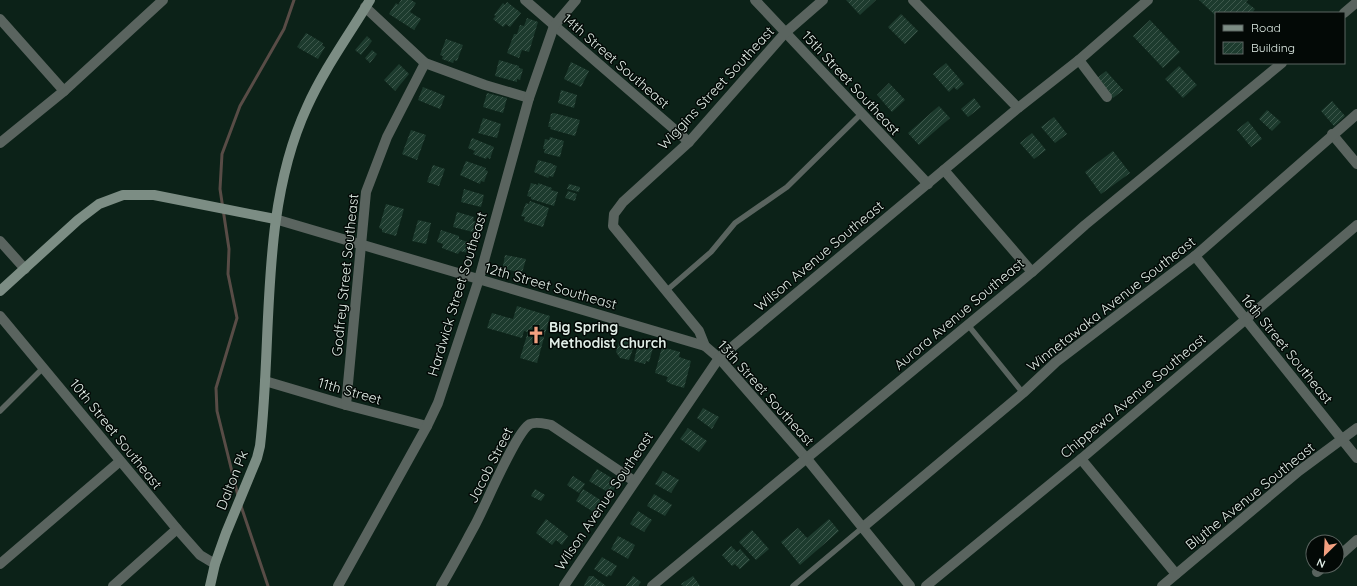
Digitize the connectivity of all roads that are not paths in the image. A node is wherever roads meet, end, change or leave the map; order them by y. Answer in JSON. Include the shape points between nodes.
{"nodes":[{"id":1,"x":163,"y":0,"type":"edge"},
{"id":2,"x":525,"y":0,"type":"edge"},
{"id":3,"x":576,"y":0,"type":"edge"},
{"id":4,"x":755,"y":0,"type":"edge"},
{"id":5,"x":823,"y":0,"type":"edge"},
{"id":6,"x":913,"y":0,"type":"edge"},
{"id":7,"x":1148,"y":0,"type":"edge"},
{"id":8,"x":1357,"y":2,"type":"edge"},
{"id":9,"x":368,"y":4,"type":"edge"},
{"id":10,"x":1345,"y":12,"type":"edge"},
{"id":11,"x":0,"y":19,"type":"edge"},
{"id":12,"x":554,"y":26,"type":"junction"},
{"id":13,"x":785,"y":33,"type":"junction"},
{"id":14,"x":1079,"y":60,"type":"junction"},
{"id":15,"x":425,"y":64,"type":"junction"},
{"id":16,"x":1281,"y":64,"type":"edge"},
{"id":17,"x":64,"y":91,"type":"junction"},
{"id":18,"x":1107,"y":97,"type":"dead end"},
{"id":19,"x":529,"y":98,"type":"junction"},
{"id":20,"x":1018,"y":108,"type":"junction"},
{"id":21,"x":861,"y":114,"type":"junction"},
{"id":22,"x":1357,"y":114,"type":"edge"},
{"id":23,"x":1332,"y":134,"type":"junction"},
{"id":24,"x":0,"y":142,"type":"edge"},
{"id":25,"x":689,"y":142,"type":"junction"},
{"id":26,"x":1357,"y":164,"type":"edge"},
{"id":27,"x":944,"y":170,"type":"junction"},
{"id":28,"x":928,"y":184,"type":"junction"},
{"id":29,"x":614,"y":214,"type":"joint"},
{"id":30,"x":275,"y":219,"type":"junction"},
{"id":31,"x":1357,"y":224,"type":"edge"},
{"id":32,"x":0,"y":241,"type":"edge"},
{"id":33,"x":362,"y":243,"type":"junction"},
{"id":34,"x":1195,"y":256,"type":"junction"},
{"id":35,"x":25,"y":269,"type":"junction"},
{"id":36,"x":1032,"y":272,"type":"junction"},
{"id":37,"x":479,"y":279,"type":"junction"},
{"id":38,"x":0,"y":291,"type":"edge"},
{"id":39,"x":666,"y":291,"type":"junction"},
{"id":40,"x":0,"y":316,"type":"edge"},
{"id":41,"x":1244,"y":319,"type":"junction"},
{"id":42,"x":968,"y":325,"type":"junction"},
{"id":43,"x":705,"y":346,"type":"junction"},
{"id":44,"x":718,"y":358,"type":"junction"},
{"id":45,"x":43,"y":368,"type":"junction"},
{"id":46,"x":265,"y":381,"type":"junction"},
{"id":47,"x":1023,"y":393,"type":"junction"},
{"id":48,"x":346,"y":405,"type":"junction"},
{"id":49,"x":0,"y":411,"type":"edge"},
{"id":50,"x":427,"y":426,"type":"junction"},
{"id":51,"x":1357,"y":428,"type":"edge"},
{"id":52,"x":1343,"y":440,"type":"junction"},
{"id":53,"x":1357,"y":458,"type":"edge"},
{"id":54,"x":807,"y":459,"type":"junction"},
{"id":55,"x":1081,"y":459,"type":"junction"},
{"id":56,"x":119,"y":462,"type":"junction"},
{"id":57,"x":634,"y":481,"type":"junction"},
{"id":58,"x":862,"y":528,"type":"junction"},
{"id":59,"x":177,"y":529,"type":"junction"},
{"id":60,"x":1357,"y":540,"type":"edge"},
{"id":61,"x":1345,"y":551,"type":"edge"},
{"id":62,"x":0,"y":564,"type":"edge"},
{"id":63,"x":215,"y":564,"type":"junction"},
{"id":64,"x":1176,"y":574,"type":"junction"},
{"id":65,"x":113,"y":586,"type":"edge"},
{"id":66,"x":210,"y":586,"type":"edge"},
{"id":67,"x":338,"y":586,"type":"edge"},
{"id":68,"x":441,"y":586,"type":"edge"},
{"id":69,"x":564,"y":586,"type":"edge"},
{"id":70,"x":652,"y":586,"type":"edge"},
{"id":71,"x":793,"y":586,"type":"edge"},
{"id":72,"x":910,"y":586,"type":"edge"},
{"id":73,"x":926,"y":586,"type":"edge"},
{"id":74,"x":1162,"y":586,"type":"edge"}],
"edges":[{"from":1,"to":17,"type":"street"},
{"from":2,"to":12,"type":"street","name":"14th Street Southeast"},
{"from":3,"to":12,"type":"street","name":"Hardwick Street Southeast"},
{"from":4,"to":13,"type":"street","name":"15th Street Southeast"},
{"from":5,"to":13,"type":"street","name":"Wiggins Street Southeast"},
{"from":6,"to":20,"type":"street"},
{"from":7,"to":14,"type":"street","name":"Wilson Avenue Southeast"},
{"from":8,"to":10,"type":"street"},
{"from":9,"to":15,"type":"street"},
{"from":9,"to":30,"type":"main road","name":"Dalton Pk","via":[[330,62],[306,107],[289,158]]},
{"from":11,"to":17,"type":"street"},
{"from":12,"to":19,"type":"street","name":"Hardwick Street Southeast"},
{"from":12,"to":25,"type":"street","name":"14th Street Southeast"},
{"from":13,"to":21,"type":"street","name":"15th Street Southeast"},
{"from":13,"to":25,"type":"street","name":"Wiggins Street Southeast"},
{"from":14,"to":18,"type":"street"},
{"from":14,"to":20,"type":"street","name":"Wilson Avenue Southeast"},
{"from":15,"to":19,"type":"street"},
{"from":15,"to":33,"type":"street","name":"Godfrey Street Southeast","via":[[387,137],[366,192]]},
{"from":16,"to":36,"type":"street","name":"Aurora Avenue Southeast","via":[[1085,224]]},
{"from":17,"to":24,"type":"street"},
{"from":19,"to":37,"type":"street","name":"Hardwick Street Southeast"},
{"from":20,"to":27,"type":"street","name":"Wilson Avenue Southeast"},
{"from":21,"to":28,"type":"street","name":"15th Street Southeast"},
{"from":21,"to":39,"type":"lane","via":[[787,187],[735,223],[711,252]]},
{"from":22,"to":23,"type":"street","name":"Winnetawaka Avenue Southeast"},
{"from":23,"to":26,"type":"street"},
{"from":23,"to":34,"type":"street","name":"Winnetawaka Avenue Southeast"},
{"from":25,"to":29,"type":"street","name":"Wiggins Street Southeast","via":[[623,202]]},
{"from":27,"to":28,"type":"street","name":"Wilson Avenue Southeast"},
{"from":27,"to":36,"type":"street"},
{"from":28,"to":44,"type":"street","name":"Wilson Avenue Southeast"},
{"from":29,"to":39,"type":"street","name":"13th Street Southeast","via":[[613,226]]},
{"from":30,"to":33,"type":"street","name":"12th Street Southeast"},
{"from":30,"to":35,"type":"main road","via":[[154,195],[123,196],[99,204]]},
{"from":30,"to":46,"type":"main road","name":"Dalton Pk"},
{"from":31,"to":41,"type":"street","name":"Chippewa Avenue Southeast"},
{"from":32,"to":35,"type":"street"},
{"from":33,"to":37,"type":"street","name":"12th Street Southeast"},
{"from":33,"to":48,"type":"street","name":"Godfrey Street Southeast"},
{"from":34,"to":41,"type":"street","name":"16th Street Southeast"},
{"from":34,"to":47,"type":"street","name":"Winnetawaka Avenue Southeast","via":[[1056,362]]},
{"from":35,"to":38,"type":"main road"},
{"from":36,"to":42,"type":"street","name":"Aurora Avenue Southeast"},
{"from":37,"to":43,"type":"street","name":"12th Street Southeast"},
{"from":37,"to":50,"type":"street","name":"Hardwick Street Southeast","via":[[438,403]]},
{"from":39,"to":43,"type":"street","name":"13th Street Southeast","via":[[699,331]]},
{"from":40,"to":45,"type":"street","name":"10th Street Southeast"},
{"from":41,"to":52,"type":"street","name":"16th Street Southeast"},
{"from":41,"to":55,"type":"street","name":"Chippewa Avenue Southeast"},
{"from":42,"to":47,"type":"lane"},
{"from":42,"to":54,"type":"street","name":"Aurora Avenue Southeast"},
{"from":43,"to":44,"type":"street","name":"13th Street Southeast"},
{"from":44,"to":54,"type":"street","name":"13th Street Southeast"},
{"from":44,"to":57,"type":"street","name":"Wilson Avenue Southeast"},
{"from":45,"to":49,"type":"lane"},
{"from":45,"to":56,"type":"street","name":"10th Street Southeast","via":[[103,439]]},
{"from":46,"to":48,"type":"street","name":"11th Street"},
{"from":46,"to":63,"type":"main road","name":"Dalton Pk","via":[[258,458]]},
{"from":47,"to":58,"type":"street","name":"Winnetawaka Avenue Southeast"},
{"from":48,"to":50,"type":"street","name":"11th Street"},
{"from":50,"to":67,"type":"street","name":"Hardwick Street Southeast"},
{"from":51,"to":52,"type":"street","name":"Blythe Avenue Southeast"},
{"from":52,"to":53,"type":"street","name":"16th Street Southeast"},
{"from":52,"to":64,"type":"street","name":"Blythe Avenue Southeast","via":[[1299,471]]},
{"from":54,"to":58,"type":"street","name":"13th Street Southeast"},
{"from":54,"to":70,"type":"street","name":"Aurora Avenue Southeast"},
{"from":55,"to":64,"type":"street"},
{"from":55,"to":73,"type":"street","name":"Chippewa Avenue Southeast"},
{"from":56,"to":59,"type":"street","name":"10th Street Southeast"},
{"from":56,"to":62,"type":"street"},
{"from":57,"to":68,"type":"street","name":"Jacob Street","via":[[551,425],[530,424],[513,447],[475,525]]},
{"from":57,"to":69,"type":"street","name":"Wilson Avenue Southeast"},
{"from":58,"to":71,"type":"lane"},
{"from":58,"to":72,"type":"street","name":"13th Street Southeast"},
{"from":59,"to":63,"type":"street","name":"10th Street Southeast","via":[[200,555]]},
{"from":59,"to":65,"type":"street"},
{"from":60,"to":61,"type":"street"},
{"from":63,"to":66,"type":"main road","name":"Dalton Pk"},
{"from":64,"to":74,"type":"street","name":"Blythe Avenue Southeast"}]}
